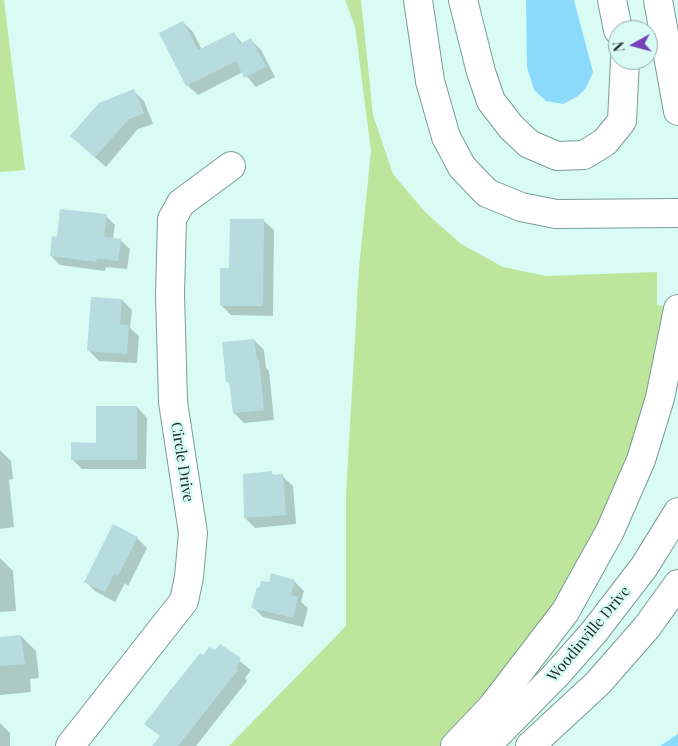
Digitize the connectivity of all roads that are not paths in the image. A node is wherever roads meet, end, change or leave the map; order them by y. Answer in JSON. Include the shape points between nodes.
{"nodes":[{"id":1,"x":418,"y":0,"type":"edge"},
{"id":2,"x":463,"y":0,"type":"edge"},
{"id":3,"x":612,"y":0,"type":"edge"},
{"id":4,"x":658,"y":0,"type":"edge"},
{"id":5,"x":616,"y":20,"type":"edge"},
{"id":6,"x":625,"y":70,"type":"edge"},
{"id":7,"x":678,"y":110,"type":"edge"},
{"id":8,"x":231,"y":166,"type":"dead end"},
{"id":9,"x":678,"y":213,"type":"edge"},
{"id":10,"x":678,"y":309,"type":"edge"},
{"id":11,"x":678,"y":512,"type":"edge"},
{"id":12,"x":678,"y":584,"type":"edge"},
{"id":13,"x":70,"y":746,"type":"edge"},
{"id":14,"x":455,"y":746,"type":"edge"},
{"id":15,"x":486,"y":746,"type":"edge"},
{"id":16,"x":530,"y":746,"type":"edge"}],
"edges":[{"from":1,"to":9,"type":"main road","via":[[430,81],[446,137],[462,166],[487,193],[521,207],[556,214]]},
{"from":2,"to":6,"type":"main road","via":[[491,101],[510,127],[529,144],[557,156],[584,155],[606,142],[622,121]]},
{"from":3,"to":5,"type":"main road"},
{"from":4,"to":7,"type":"main road"},
{"from":8,"to":13,"type":"main road","name":"Circle Drive","via":[[181,203],[172,219],[173,402],[193,533],[184,601]]},
{"from":10,"to":14,"type":"main road","via":[[660,398],[647,442],[610,531],[565,612],[492,707]]},
{"from":11,"to":15,"type":"main road","name":"Woodinville Drive","via":[[644,568],[594,632],[556,676]]},
{"from":12,"to":16,"type":"main road","via":[[598,683]]}]}
